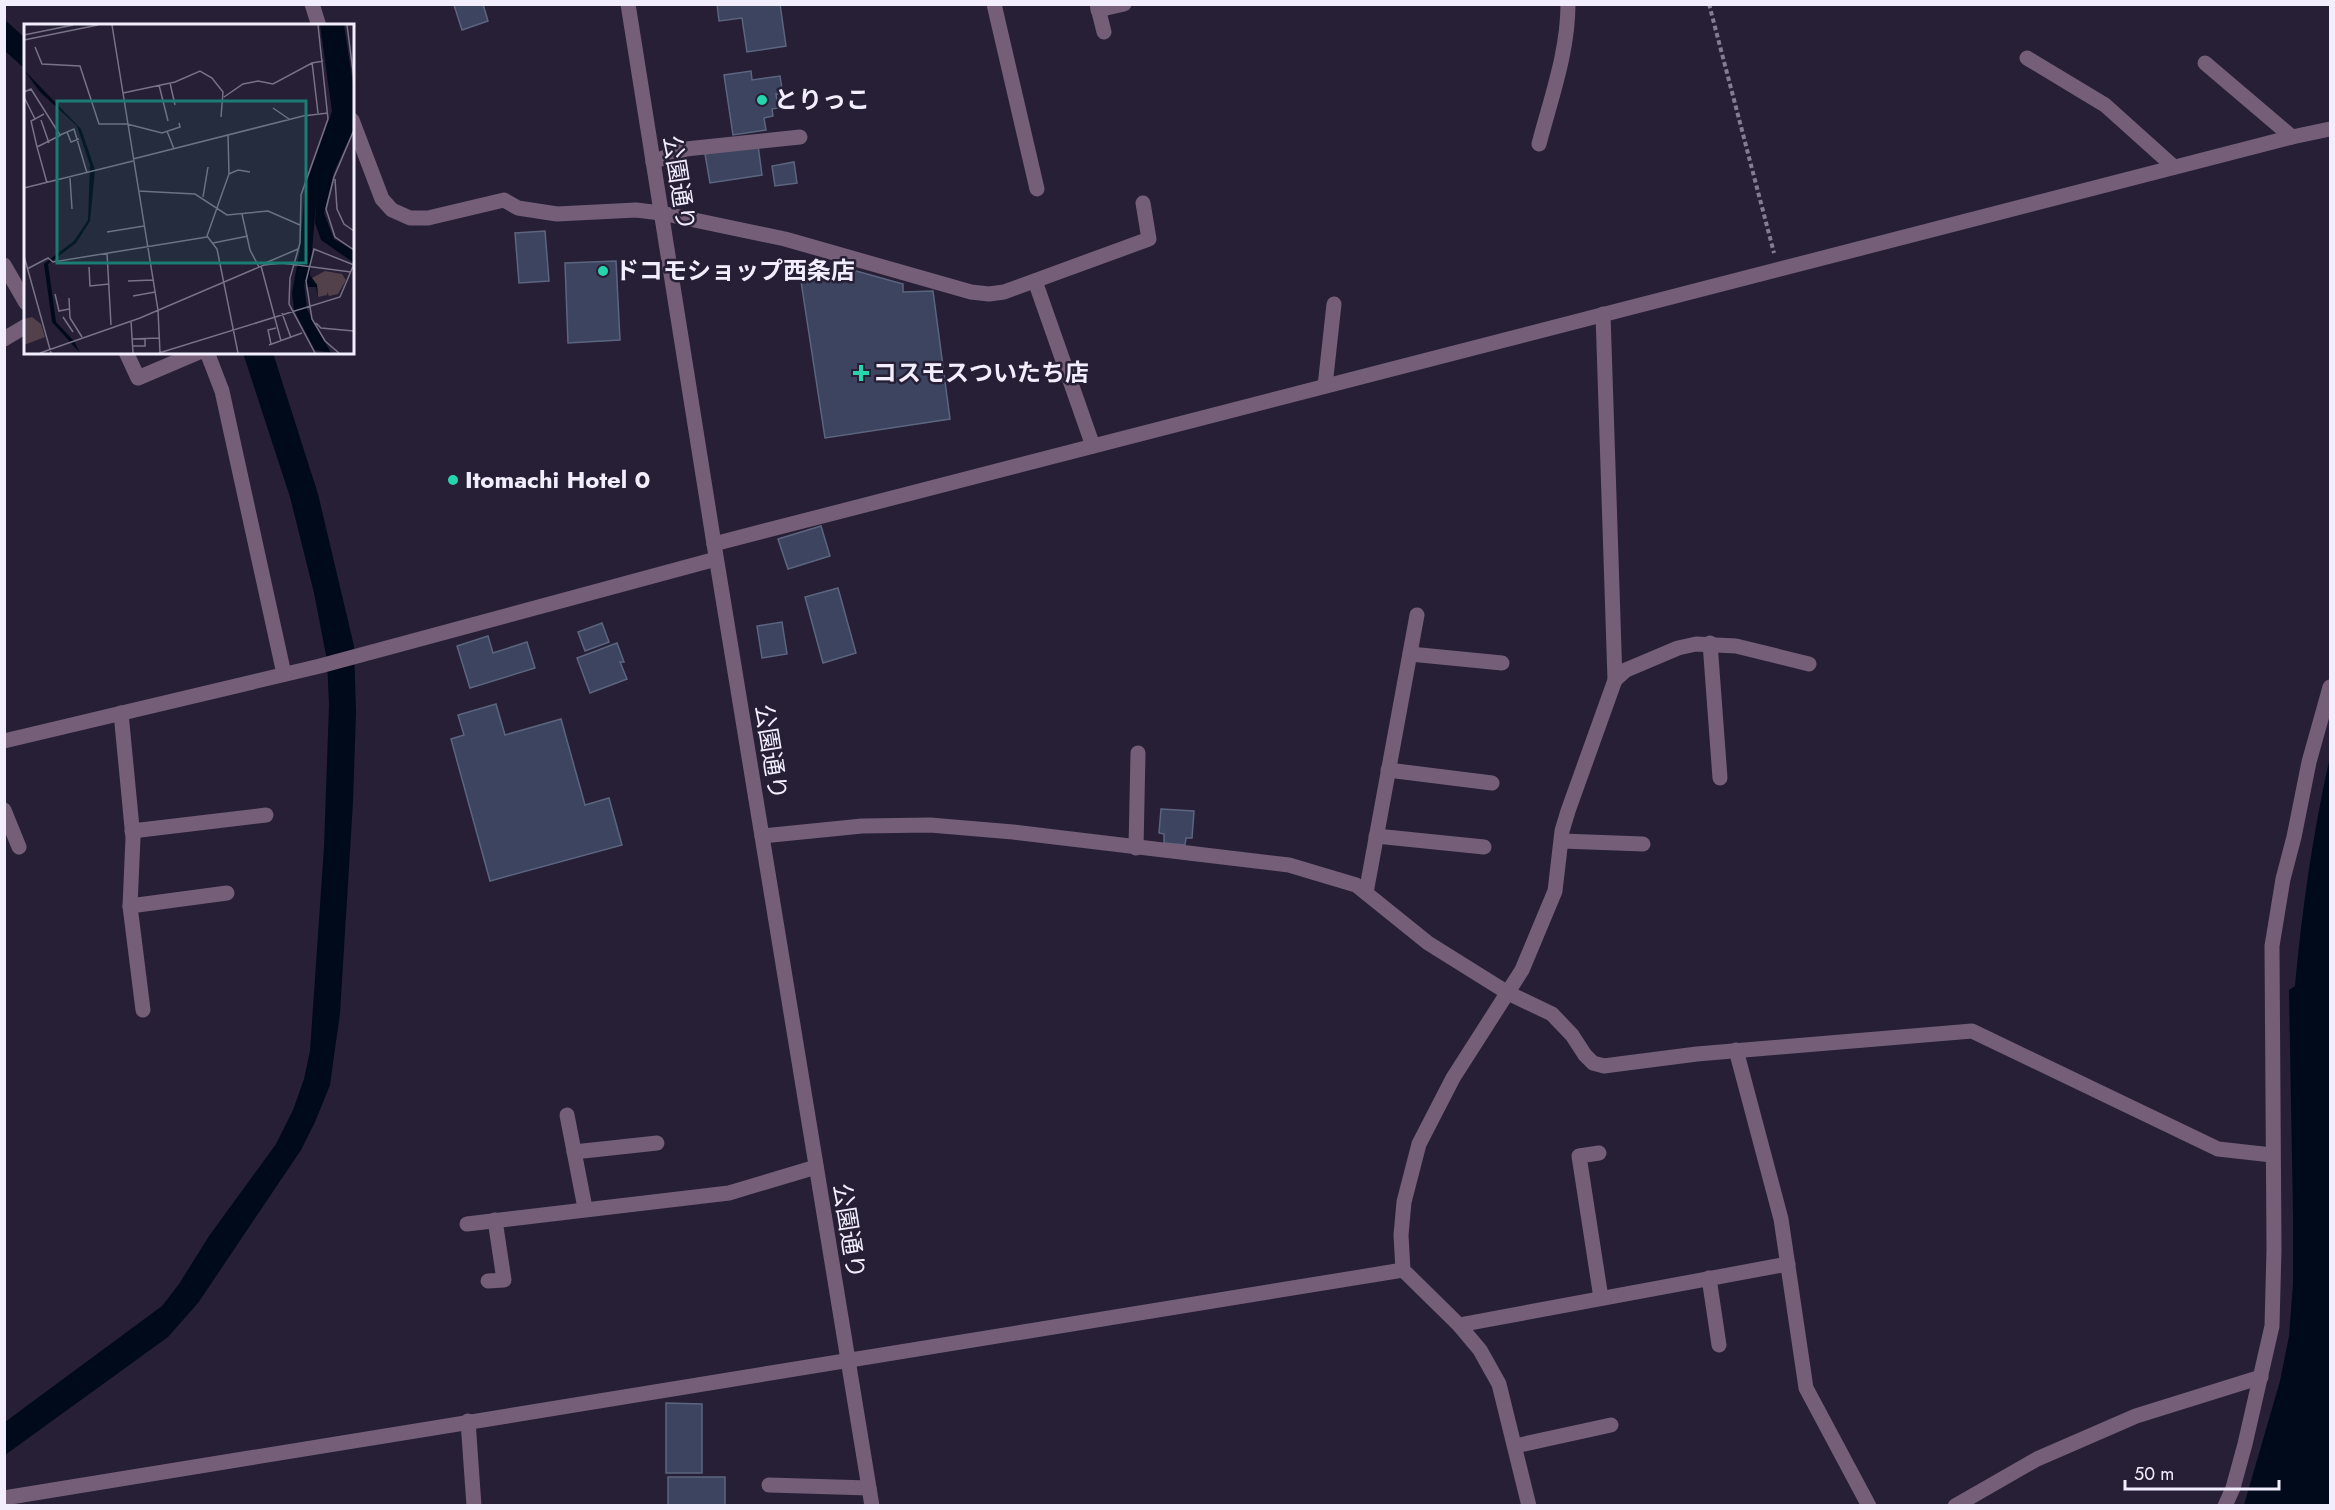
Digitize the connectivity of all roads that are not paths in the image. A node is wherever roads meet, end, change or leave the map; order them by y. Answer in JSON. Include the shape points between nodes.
{"nodes":[{"id":1,"x":312,"y":4,"type":"edge"},
{"id":2,"x":628,"y":4,"type":"edge"},
{"id":3,"x":993,"y":4,"type":"edge"},
{"id":4,"x":1124,"y":4,"type":"edge"},
{"id":5,"x":1568,"y":4,"type":"edge"},
{"id":6,"x":1098,"y":8,"type":"edge"},
{"id":7,"x":318,"y":24,"type":"edge"},
{"id":8,"x":1104,"y":32,"type":"dead end"},
{"id":9,"x":2027,"y":58,"type":"dead end"},
{"id":10,"x":2205,"y":63,"type":"dead end"},
{"id":11,"x":354,"y":125,"type":"edge"},
{"id":12,"x":2331,"y":129,"type":"edge"},
{"id":13,"x":800,"y":137,"type":"dead end"},
{"id":14,"x":2292,"y":137,"type":"junction"},
{"id":15,"x":1539,"y":144,"type":"dead end"},
{"id":16,"x":653,"y":162,"type":"junction"},
{"id":17,"x":2174,"y":167,"type":"junction"},
{"id":18,"x":1037,"y":189,"type":"dead end"},
{"id":19,"x":1143,"y":204,"type":"dead end"},
{"id":20,"x":661,"y":213,"type":"junction"},
{"id":21,"x":4,"y":265,"type":"edge"},
{"id":22,"x":1035,"y":280,"type":"junction"},
{"id":23,"x":24,"y":300,"type":"edge"},
{"id":24,"x":1334,"y":304,"type":"dead end"},
{"id":25,"x":1603,"y":314,"type":"junction"},
{"id":26,"x":24,"y":327,"type":"edge"},
{"id":27,"x":4,"y":339,"type":"edge"},
{"id":28,"x":127,"y":354,"type":"edge"},
{"id":29,"x":194,"y":354,"type":"edge"},
{"id":30,"x":208,"y":354,"type":"edge"},
{"id":31,"x":1325,"y":386,"type":"junction"},
{"id":32,"x":1093,"y":446,"type":"junction"},
{"id":33,"x":715,"y":551,"type":"junction"},
{"id":34,"x":1417,"y":615,"type":"dead end"},
{"id":35,"x":1710,"y":643,"type":"junction"},
{"id":36,"x":1410,"y":654,"type":"junction"},
{"id":37,"x":1502,"y":663,"type":"dead end"},
{"id":38,"x":1809,"y":664,"type":"dead end"},
{"id":39,"x":284,"y":674,"type":"junction"},
{"id":40,"x":1616,"y":680,"type":"junction"},
{"id":41,"x":2331,"y":687,"type":"edge"},
{"id":42,"x":121,"y":714,"type":"junction"},
{"id":43,"x":4,"y":741,"type":"edge"},
{"id":44,"x":1138,"y":753,"type":"dead end"},
{"id":45,"x":1388,"y":770,"type":"junction"},
{"id":46,"x":1720,"y":778,"type":"dead end"},
{"id":47,"x":1492,"y":783,"type":"dead end"},
{"id":48,"x":4,"y":810,"type":"edge"},
{"id":49,"x":266,"y":815,"type":"dead end"},
{"id":50,"x":132,"y":831,"type":"junction"},
{"id":51,"x":762,"y":836,"type":"junction"},
{"id":52,"x":1376,"y":836,"type":"junction"},
{"id":53,"x":1562,"y":841,"type":"junction"},
{"id":54,"x":1643,"y":844,"type":"dead end"},
{"id":55,"x":19,"y":847,"type":"dead end"},
{"id":56,"x":1484,"y":847,"type":"dead end"},
{"id":57,"x":1136,"y":848,"type":"junction"},
{"id":58,"x":226,"y":893,"type":"dead end"},
{"id":59,"x":1366,"y":893,"type":"junction"},
{"id":60,"x":130,"y":906,"type":"junction"},
{"id":61,"x":1509,"y":993,"type":"junction"},
{"id":62,"x":143,"y":1010,"type":"dead end"},
{"id":63,"x":1736,"y":1050,"type":"junction"},
{"id":64,"x":567,"y":1115,"type":"dead end"},
{"id":65,"x":657,"y":1143,"type":"dead end"},
{"id":66,"x":574,"y":1152,"type":"junction"},
{"id":67,"x":1599,"y":1153,"type":"dead end"},
{"id":68,"x":2272,"y":1155,"type":"junction"},
{"id":69,"x":816,"y":1167,"type":"junction"},
{"id":70,"x":585,"y":1208,"type":"junction"},
{"id":71,"x":495,"y":1220,"type":"junction"},
{"id":72,"x":467,"y":1224,"type":"dead end"},
{"id":73,"x":1788,"y":1263,"type":"junction"},
{"id":74,"x":1404,"y":1270,"type":"junction"},
{"id":75,"x":1709,"y":1278,"type":"junction"},
{"id":76,"x":488,"y":1281,"type":"dead end"},
{"id":77,"x":1601,"y":1298,"type":"junction"},
{"id":78,"x":1459,"y":1325,"type":"junction"},
{"id":79,"x":1719,"y":1345,"type":"dead end"},
{"id":80,"x":848,"y":1359,"type":"junction"},
{"id":81,"x":2261,"y":1377,"type":"junction"},
{"id":82,"x":468,"y":1421,"type":"junction"},
{"id":83,"x":1611,"y":1425,"type":"dead end"},
{"id":84,"x":1515,"y":1446,"type":"junction"},
{"id":85,"x":770,"y":1485,"type":"dead end"},
{"id":86,"x":869,"y":1488,"type":"junction"},
{"id":87,"x":4,"y":1498,"type":"edge"},
{"id":88,"x":474,"y":1506,"type":"edge"},
{"id":89,"x":872,"y":1506,"type":"edge"},
{"id":90,"x":1529,"y":1506,"type":"edge"},
{"id":91,"x":1869,"y":1506,"type":"edge"},
{"id":92,"x":1955,"y":1506,"type":"edge"},
{"id":93,"x":2225,"y":1506,"type":"edge"}],
"edges":[{"from":1,"to":7,"type":"street"},
{"from":2,"to":16,"type":"street","name":"公園通り"},
{"from":3,"to":18,"type":"street"},
{"from":4,"to":6,"type":"street"},
{"from":5,"to":15,"type":"street","via":[[1563,54]]},
{"from":6,"to":8,"type":"street"},
{"from":9,"to":17,"type":"street","via":[[2104,105]]},
{"from":10,"to":14,"type":"street"},
{"from":11,"to":20,"type":"street","via":[[382,199],[392,210],[410,218],[428,218],[504,200],[518,208],[557,214],[636,210]]},
{"from":12,"to":14,"type":"street"},
{"from":13,"to":16,"type":"street","via":[[686,149]]},
{"from":14,"to":17,"type":"street"},
{"from":16,"to":20,"type":"street","name":"公園通り"},
{"from":17,"to":25,"type":"street"},
{"from":19,"to":22,"type":"street","via":[[1149,239]]},
{"from":20,"to":22,"type":"street","via":[[786,239],[971,292],[1004,292]]},
{"from":20,"to":33,"type":"street","name":"公園通り"},
{"from":21,"to":23,"type":"street"},
{"from":22,"to":32,"type":"street"},
{"from":24,"to":31,"type":"street"},
{"from":25,"to":31,"type":"street"},
{"from":25,"to":40,"type":"street"},
{"from":26,"to":27,"type":"street"},
{"from":28,"to":29,"type":"street","via":[[138,378]]},
{"from":30,"to":39,"type":"street","via":[[222,391]]},
{"from":31,"to":32,"type":"street"},
{"from":32,"to":33,"type":"street"},
{"from":33,"to":39,"type":"street"},
{"from":33,"to":51,"type":"street","name":"公園通り"},
{"from":34,"to":36,"type":"street"},
{"from":35,"to":38,"type":"street"},
{"from":35,"to":40,"type":"street","via":[[1678,648],[1626,670]]},
{"from":35,"to":46,"type":"street"},
{"from":36,"to":37,"type":"street"},
{"from":36,"to":45,"type":"street"},
{"from":39,"to":42,"type":"street"},
{"from":40,"to":53,"type":"street","via":[[1577,783]]},
{"from":41,"to":68,"type":"street","via":[[2309,762],[2272,946]]},
{"from":42,"to":43,"type":"street"},
{"from":42,"to":50,"type":"street"},
{"from":44,"to":57,"type":"street"},
{"from":45,"to":47,"type":"street"},
{"from":45,"to":52,"type":"street"},
{"from":48,"to":55,"type":"street"},
{"from":49,"to":50,"type":"street"},
{"from":50,"to":60,"type":"street"},
{"from":51,"to":57,"type":"street","via":[[862,826],[930,825]]},
{"from":51,"to":69,"type":"street","name":"公園通り"},
{"from":52,"to":56,"type":"street"},
{"from":52,"to":59,"type":"street"},
{"from":53,"to":54,"type":"street"},
{"from":53,"to":61,"type":"street","via":[[1555,891]]},
{"from":57,"to":59,"type":"street","via":[[1289,865],[1356,885]]},
{"from":58,"to":60,"type":"street"},
{"from":59,"to":61,"type":"street","via":[[1428,944]]},
{"from":60,"to":62,"type":"street"},
{"from":61,"to":63,"type":"street","via":[[1552,1014],[1593,1063],[1611,1065]]},
{"from":61,"to":74,"type":"street","via":[[1453,1078],[1419,1144],[1404,1202]]},
{"from":63,"to":68,"type":"street","via":[[1972,1031],[2217,1149]]},
{"from":63,"to":73,"type":"street","via":[[1781,1219]]},
{"from":64,"to":66,"type":"street"},
{"from":65,"to":66,"type":"street"},
{"from":66,"to":70,"type":"street"},
{"from":67,"to":77,"type":"street","via":[[1579,1156]]},
{"from":68,"to":81,"type":"street","via":[[2272,1326]]},
{"from":69,"to":70,"type":"street","via":[[729,1193]]},
{"from":69,"to":80,"type":"street","name":"公園通り"},
{"from":70,"to":71,"type":"street"},
{"from":71,"to":72,"type":"street"},
{"from":71,"to":76,"type":"street","via":[[504,1280]]},
{"from":73,"to":75,"type":"street"},
{"from":73,"to":91,"type":"street","via":[[1806,1388]]},
{"from":74,"to":78,"type":"street"},
{"from":74,"to":80,"type":"street"},
{"from":75,"to":77,"type":"street"},
{"from":75,"to":79,"type":"street"},
{"from":77,"to":78,"type":"street"},
{"from":78,"to":84,"type":"street","via":[[1480,1350],[1499,1384]]},
{"from":80,"to":82,"type":"street"},
{"from":80,"to":86,"type":"street","name":"公園通り"},
{"from":81,"to":92,"type":"street","via":[[2136,1416],[2037,1459]]},
{"from":81,"to":93,"type":"street"},
{"from":82,"to":87,"type":"street"},
{"from":82,"to":88,"type":"street"},
{"from":83,"to":84,"type":"street"},
{"from":84,"to":90,"type":"street"},
{"from":85,"to":86,"type":"street"},
{"from":86,"to":89,"type":"street","name":"公園通り"}]}
